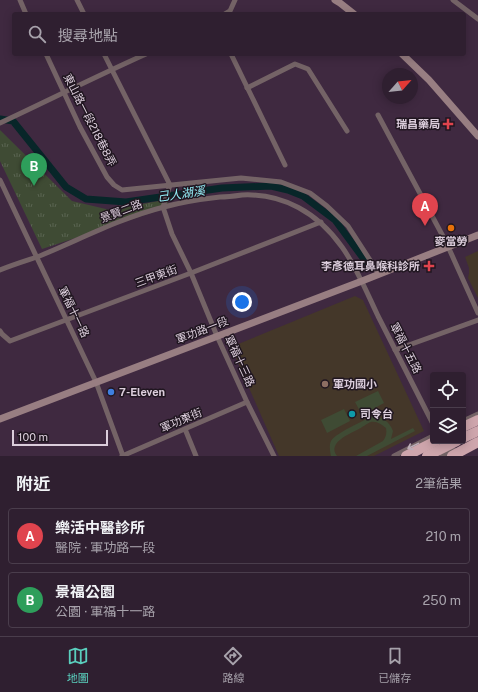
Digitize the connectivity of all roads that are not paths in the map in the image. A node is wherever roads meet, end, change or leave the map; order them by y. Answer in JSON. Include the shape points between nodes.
{"nodes":[{"id":1,"x":20,"y":0,"type":"edge"},
{"id":2,"x":77,"y":0,"type":"edge"},
{"id":3,"x":235,"y":0,"type":"edge"},
{"id":4,"x":453,"y":0,"type":"edge"},
{"id":5,"x":339,"y":1,"type":"edge"},
{"id":6,"x":25,"y":12,"type":"edge"},
{"id":7,"x":83,"y":12,"type":"edge"},
{"id":8,"x":228,"y":12,"type":"edge"},
{"id":9,"x":352,"y":12,"type":"edge"},
{"id":10,"x":478,"y":20,"type":"edge"},
{"id":11,"x":47,"y":56,"type":"edge"},
{"id":12,"x":105,"y":56,"type":"edge"},
{"id":13,"x":141,"y":56,"type":"edge"},
{"id":14,"x":232,"y":56,"type":"edge"},
{"id":15,"x":404,"y":56,"type":"edge"},
{"id":16,"x":112,"y":69,"type":"junction"},
{"id":17,"x":247,"y":88,"type":"junction"},
{"id":18,"x":65,"y":93,"type":"junction"},
{"id":19,"x":378,"y":114,"type":"dead end"},
{"id":20,"x":0,"y":123,"type":"edge"},
{"id":21,"x":347,"y":130,"type":"dead end"},
{"id":22,"x":478,"y":136,"type":"edge"},
{"id":23,"x":285,"y":165,"type":"dead end"},
{"id":24,"x":0,"y":180,"type":"edge"},
{"id":25,"x":170,"y":185,"type":"junction"},
{"id":26,"x":163,"y":206,"type":"junction"},
{"id":27,"x":321,"y":222,"type":"junction"},
{"id":28,"x":478,"y":235,"type":"edge"},
{"id":29,"x":448,"y":247,"type":"junction"},
{"id":30,"x":37,"y":257,"type":"junction"},
{"id":31,"x":0,"y":270,"type":"edge"},
{"id":32,"x":191,"y":273,"type":"junction"},
{"id":33,"x":379,"y":274,"type":"junction"},
{"id":34,"x":362,"y":281,"type":"junction"},
{"id":35,"x":478,"y":312,"type":"edge"},
{"id":36,"x":67,"y":319,"type":"junction"},
{"id":37,"x":478,"y":320,"type":"edge"},
{"id":38,"x":0,"y":331,"type":"edge"},
{"id":39,"x":217,"y":336,"type":"junction"},
{"id":40,"x":395,"y":350,"type":"junction"},
{"id":41,"x":96,"y":382,"type":"junction"},
{"id":42,"x":247,"y":402,"type":"junction"},
{"id":43,"x":478,"y":414,"type":"edge"},
{"id":44,"x":430,"y":418,"type":"edge"},
{"id":45,"x":0,"y":419,"type":"edge"},
{"id":46,"x":466,"y":420,"type":"edge"},
{"id":47,"x":478,"y":420,"type":"edge"},
{"id":48,"x":466,"y":426,"type":"edge"},
{"id":49,"x":185,"y":429,"type":"junction"},
{"id":50,"x":478,"y":431,"type":"edge"},
{"id":51,"x":466,"y":437,"type":"edge"},
{"id":52,"x":430,"y":438,"type":"edge"},
{"id":53,"x":478,"y":438,"type":"edge"},
{"id":54,"x":478,"y":442,"type":"edge"},
{"id":55,"x":430,"y":444,"type":"edge"},
{"id":56,"x":444,"y":444,"type":"edge"},
{"id":57,"x":451,"y":444,"type":"edge"},
{"id":58,"x":478,"y":447,"type":"edge"},
{"id":59,"x":450,"y":455,"type":"edge"},
{"id":60,"x":123,"y":456,"type":"edge"},
{"id":61,"x":196,"y":456,"type":"edge"},
{"id":62,"x":274,"y":456,"type":"edge"},
{"id":63,"x":394,"y":456,"type":"edge"},
{"id":64,"x":406,"y":456,"type":"edge"},
{"id":65,"x":427,"y":456,"type":"edge"},
{"id":66,"x":442,"y":456,"type":"edge"},
{"id":67,"x":462,"y":456,"type":"edge"}],
"edges":[{"from":1,"to":6,"type":"street"},
{"from":2,"to":7,"type":"street"},
{"from":3,"to":8,"type":"street"},
{"from":4,"to":10,"type":"street"},
{"from":5,"to":9,"type":"main road"},
{"from":11,"to":18,"type":"street","name":"東山路一段218巷8弄"},
{"from":12,"to":16,"type":"street"},
{"from":13,"to":16,"type":"street"},
{"from":14,"to":17,"type":"street"},
{"from":15,"to":22,"type":"main road","via":[[429,80]]},
{"from":16,"to":18,"type":"street"},
{"from":16,"to":25,"type":"street"},
{"from":17,"to":21,"type":"street","via":[[295,64],[308,69]]},
{"from":17,"to":23,"type":"street"},
{"from":18,"to":20,"type":"street"},
{"from":18,"to":25,"type":"street","name":"東山路一段218巷8弄","via":[[80,127],[114,185],[122,190]]},
{"from":19,"to":29,"type":"street"},
{"from":24,"to":30,"type":"street","name":"軍福十一路"},
{"from":25,"to":26,"type":"street"},
{"from":25,"to":33,"type":"street","name":"東山路一段218巷8弄","via":[[241,178],[281,182],[310,193],[348,226]]},
{"from":26,"to":27,"type":"street","name":"景賢二路","via":[[243,195],[269,197],[307,211]]},
{"from":26,"to":30,"type":"street","name":"景賢二路"},
{"from":26,"to":32,"type":"street","name":"軍福十三路","via":[[172,234]]},
{"from":27,"to":32,"type":"street","name":"三甲東街"},
{"from":27,"to":34,"type":"street","name":"景賢二路","via":[[342,247]]},
{"from":28,"to":29,"type":"main road","name":"軍功路一段"},
{"from":29,"to":33,"type":"main road","name":"軍功路一段"},
{"from":29,"to":35,"type":"street"},
{"from":30,"to":31,"type":"street","name":"景賢二路"},
{"from":30,"to":36,"type":"street","name":"軍福十一路"},
{"from":32,"to":36,"type":"street","name":"三甲東街"},
{"from":32,"to":39,"type":"street","name":"軍福十三路"},
{"from":33,"to":34,"type":"main road","name":"軍功路一段"},
{"from":34,"to":39,"type":"main road","name":"軍功路一段"},
{"from":34,"to":40,"type":"street","name":"軍福十五路"},
{"from":36,"to":38,"type":"street","name":"三甲東街","via":[[10,341]]},
{"from":36,"to":41,"type":"street","name":"軍福十一路"},
{"from":37,"to":40,"type":"street"},
{"from":39,"to":41,"type":"main road","name":"軍功路一段"},
{"from":39,"to":42,"type":"street","name":"軍福十三路"},
{"from":40,"to":44,"type":"street","name":"軍福十五路"},
{"from":41,"to":45,"type":"main road","name":"軍功路一段"},
{"from":41,"to":60,"type":"street","name":"軍福十一路"},
{"from":42,"to":49,"type":"street","name":"軍功東街"},
{"from":42,"to":62,"type":"street","name":"軍福十三路"},
{"from":43,"to":46,"type":"street"},
{"from":47,"to":48,"type":"highway"},
{"from":49,"to":60,"type":"street","name":"軍功東街"},
{"from":49,"to":61,"type":"street"},
{"from":50,"to":51,"type":"highway"},
{"from":52,"to":63,"type":"street","one_way":true},
{"from":53,"to":59,"type":"street"},
{"from":54,"to":59,"type":"highway"},
{"from":55,"to":64,"type":"highway"},
{"from":56,"to":59,"type":"street"},
{"from":57,"to":65,"type":"highway","bridge":true},
{"from":58,"to":67,"type":"street"},
{"from":59,"to":66,"type":"street"}]}
